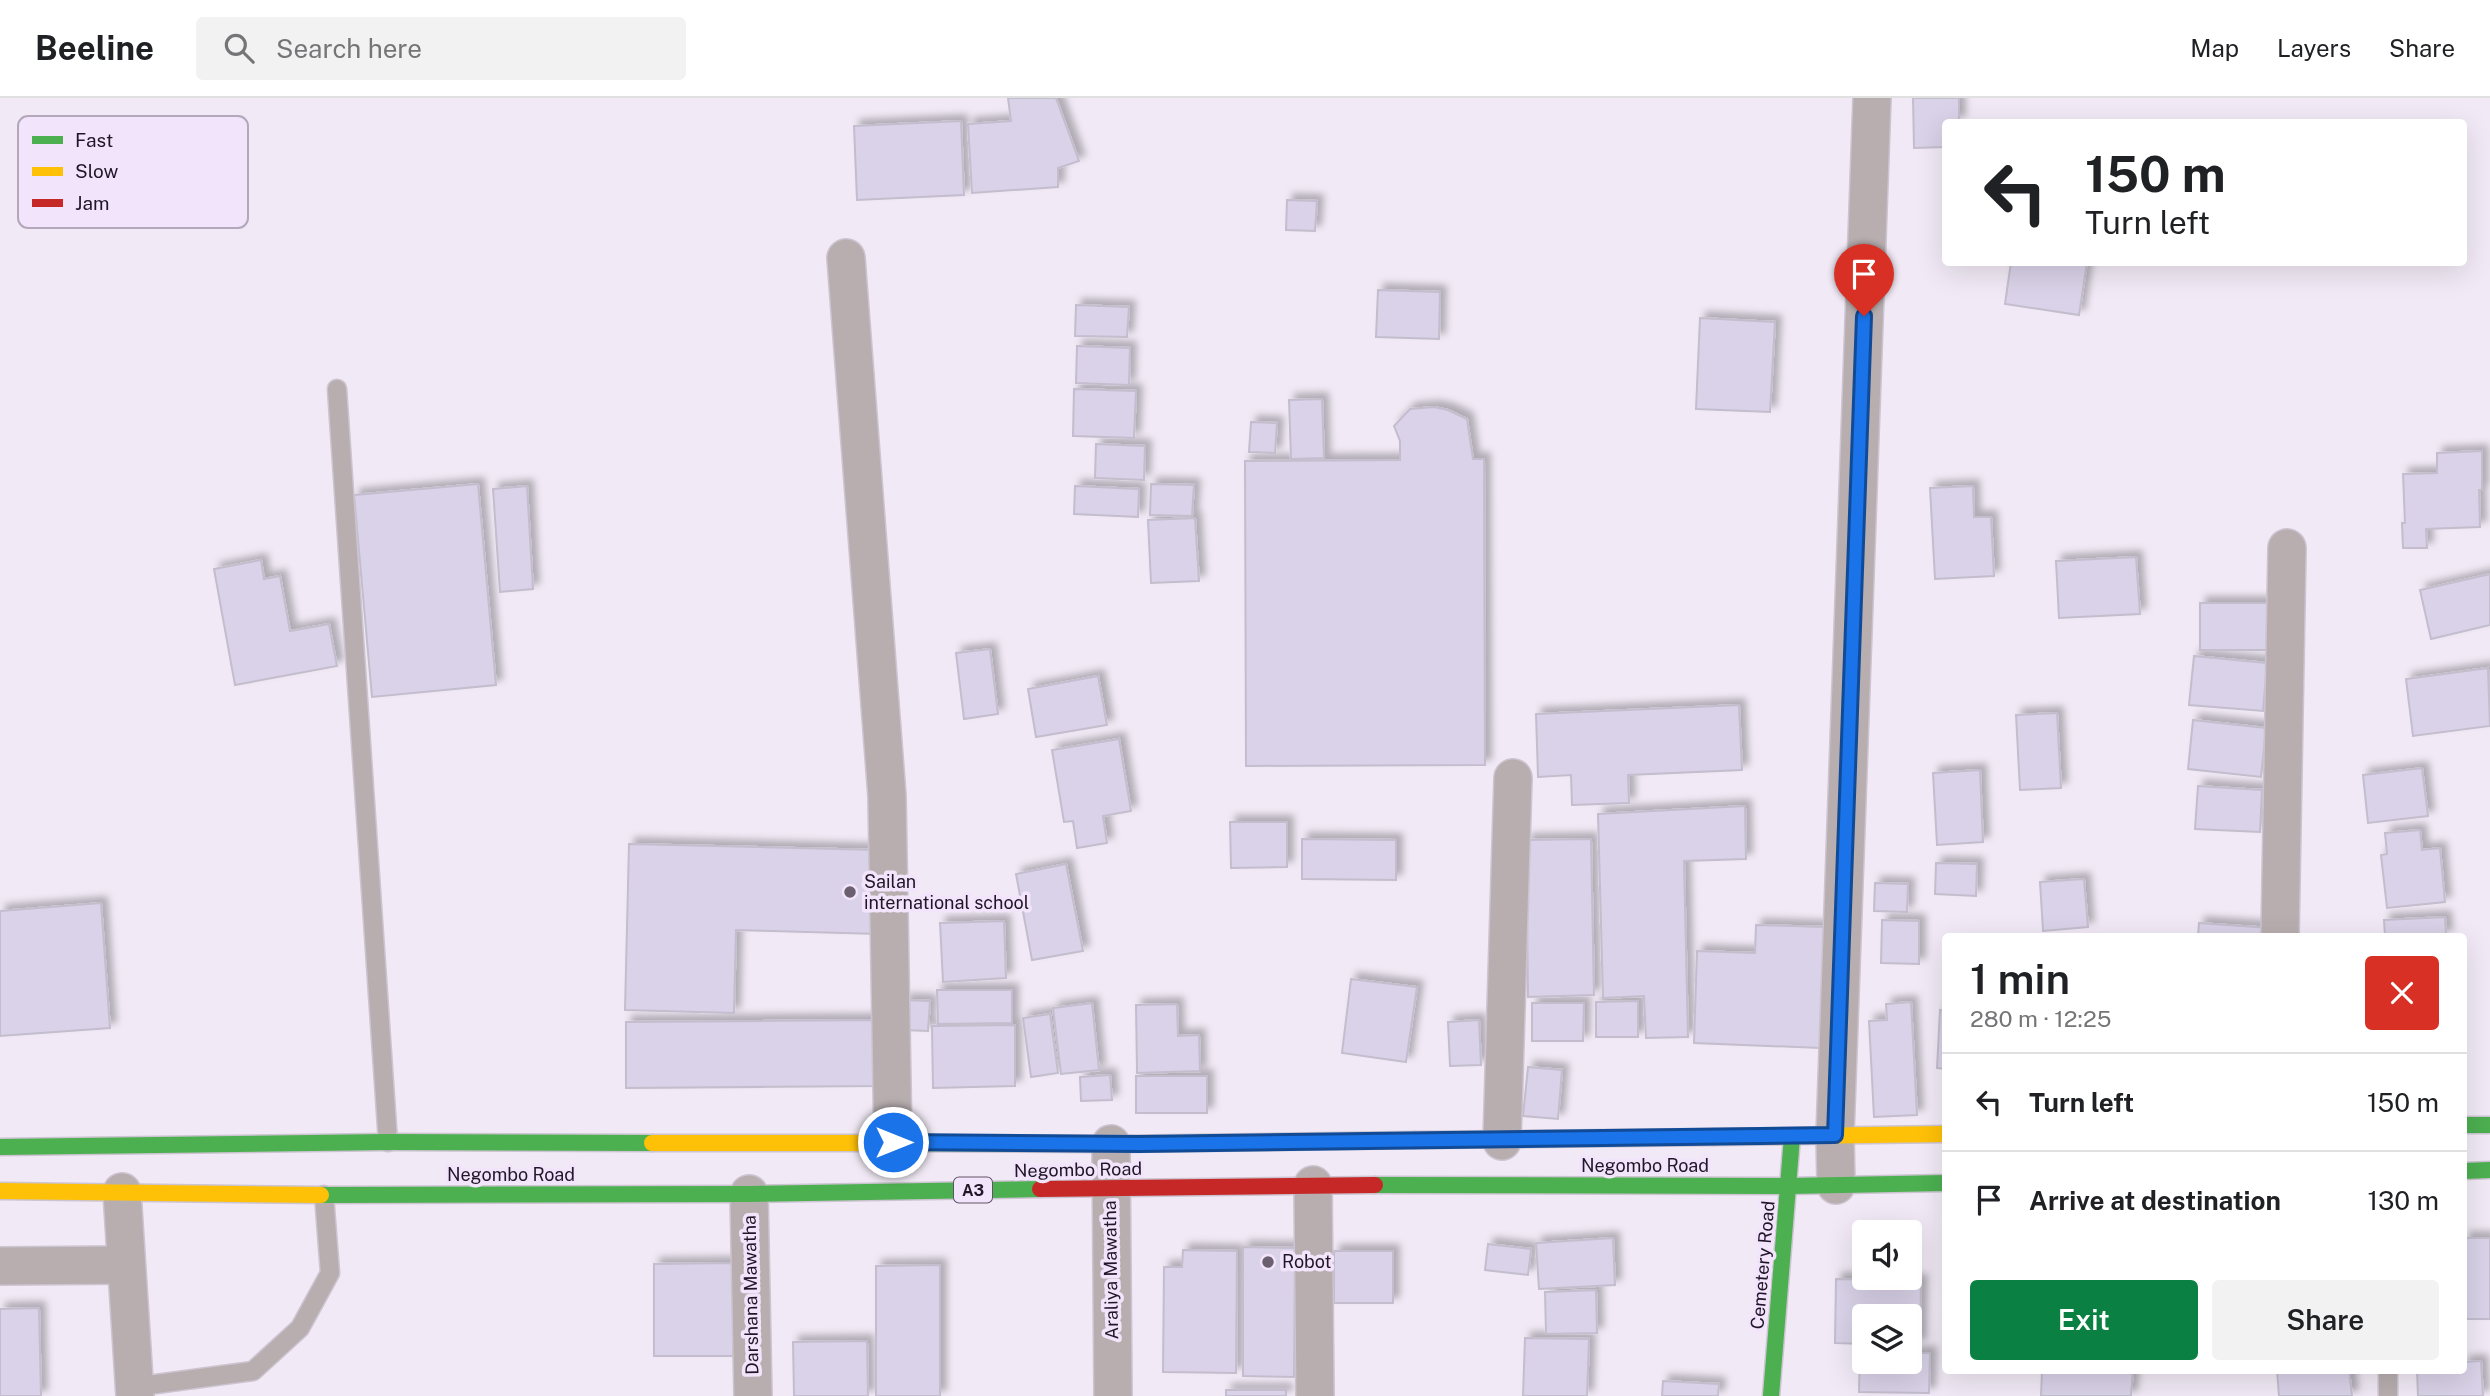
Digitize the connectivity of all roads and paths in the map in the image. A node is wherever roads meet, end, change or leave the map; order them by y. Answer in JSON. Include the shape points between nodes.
{"nodes":[{"id":1,"x":1872,"y":98,"type":"edge"},
{"id":2,"x":846,"y":258,"type":"dead end"},
{"id":3,"x":337,"y":389,"type":"dead end"},
{"id":4,"x":2287,"y":548,"type":"dead end"},
{"id":5,"x":1513,"y":778,"type":"dead end"},
{"id":6,"x":2280,"y":933,"type":"edge"},
{"id":7,"x":2467,"y":1125,"type":"edge"},
{"id":8,"x":2490,"y":1125,"type":"edge"},
{"id":9,"x":1942,"y":1134,"type":"edge"},
{"id":10,"x":1835,"y":1135,"type":"junction"},
{"id":11,"x":1792,"y":1137,"type":"junction"},
{"id":12,"x":1502,"y":1141,"type":"junction"},
{"id":13,"x":388,"y":1142,"type":"junction"},
{"id":14,"x":893,"y":1142,"type":"junction"},
{"id":15,"x":1111,"y":1144,"type":"junction"},
{"id":16,"x":0,"y":1147,"type":"edge"},
{"id":17,"x":2490,"y":1170,"type":"edge"},
{"id":18,"x":2467,"y":1171,"type":"edge"},
{"id":19,"x":1942,"y":1182,"type":"edge"},
{"id":20,"x":1313,"y":1185,"type":"junction"},
{"id":21,"x":1836,"y":1185,"type":"junction"},
{"id":22,"x":1789,"y":1186,"type":"junction"},
{"id":23,"x":1110,"y":1188,"type":"junction"},
{"id":24,"x":0,"y":1191,"type":"edge"},
{"id":25,"x":122,"y":1192,"type":"junction"},
{"id":26,"x":749,"y":1194,"type":"junction"},
{"id":27,"x":324,"y":1195,"type":"junction"},
{"id":28,"x":0,"y":1265,"type":"edge"},
{"id":29,"x":125,"y":1265,"type":"junction"},
{"id":30,"x":2388,"y":1374,"type":"edge"},
{"id":31,"x":134,"y":1392,"type":"edge"},
{"id":32,"x":753,"y":1396,"type":"edge"},
{"id":33,"x":1113,"y":1396,"type":"edge"},
{"id":34,"x":1315,"y":1396,"type":"edge"},
{"id":35,"x":1771,"y":1396,"type":"edge"},
{"id":36,"x":2388,"y":1396,"type":"edge"}],
"edges":[{"from":1,"to":10,"type":"street"},
{"from":2,"to":14,"type":"street","via":[[887,796]]},
{"from":3,"to":13,"type":"lane"},
{"from":4,"to":6,"type":"street"},
{"from":5,"to":12,"type":"street"},
{"from":7,"to":8,"type":"main road"},
{"from":9,"to":10,"type":"main road","name":"Negombo Road"},
{"from":10,"to":11,"type":"main road","name":"Negombo Road"},
{"from":10,"to":21,"type":"street"},
{"from":11,"to":12,"type":"main road","name":"Negombo Road"},
{"from":11,"to":22,"type":"main road","name":"Cemetery Road"},
{"from":12,"to":15,"type":"main road","name":"Negombo Road"},
{"from":13,"to":14,"type":"main road","name":"Negombo Road"},
{"from":13,"to":16,"type":"main road","name":"Negombo Road"},
{"from":14,"to":15,"type":"main road","name":"Negombo Road"},
{"from":15,"to":23,"type":"street","name":"Araliya Mawatha"},
{"from":17,"to":18,"type":"main road"},
{"from":19,"to":21,"type":"main road","name":"Negombo Road","number":"A3"},
{"from":20,"to":22,"type":"main road","name":"Negombo Road","number":"A3"},
{"from":20,"to":23,"type":"main road","name":"Negombo Road","number":"A3"},
{"from":20,"to":34,"type":"street"},
{"from":21,"to":22,"type":"main road","name":"Negombo Road","number":"A3"},
{"from":22,"to":35,"type":"main road","name":"Cemetery Road"},
{"from":23,"to":26,"type":"main road","name":"Negombo Road","number":"A3"},
{"from":23,"to":33,"type":"street","name":"Araliya Mawatha"},
{"from":24,"to":25,"type":"main road","name":"Negombo Road","number":"A3"},
{"from":25,"to":27,"type":"main road","name":"Negombo Road","number":"A3"},
{"from":25,"to":29,"type":"street"},
{"from":26,"to":27,"type":"main road","name":"Negombo Road","number":"A3"},
{"from":26,"to":32,"type":"street","name":"Darshana Mawatha"},
{"from":27,"to":31,"type":"lane","via":[[330,1273],[300,1328],[253,1371]]},
{"from":28,"to":29,"type":"street"},
{"from":29,"to":31,"type":"street"},
{"from":30,"to":36,"type":"lane"}]}
